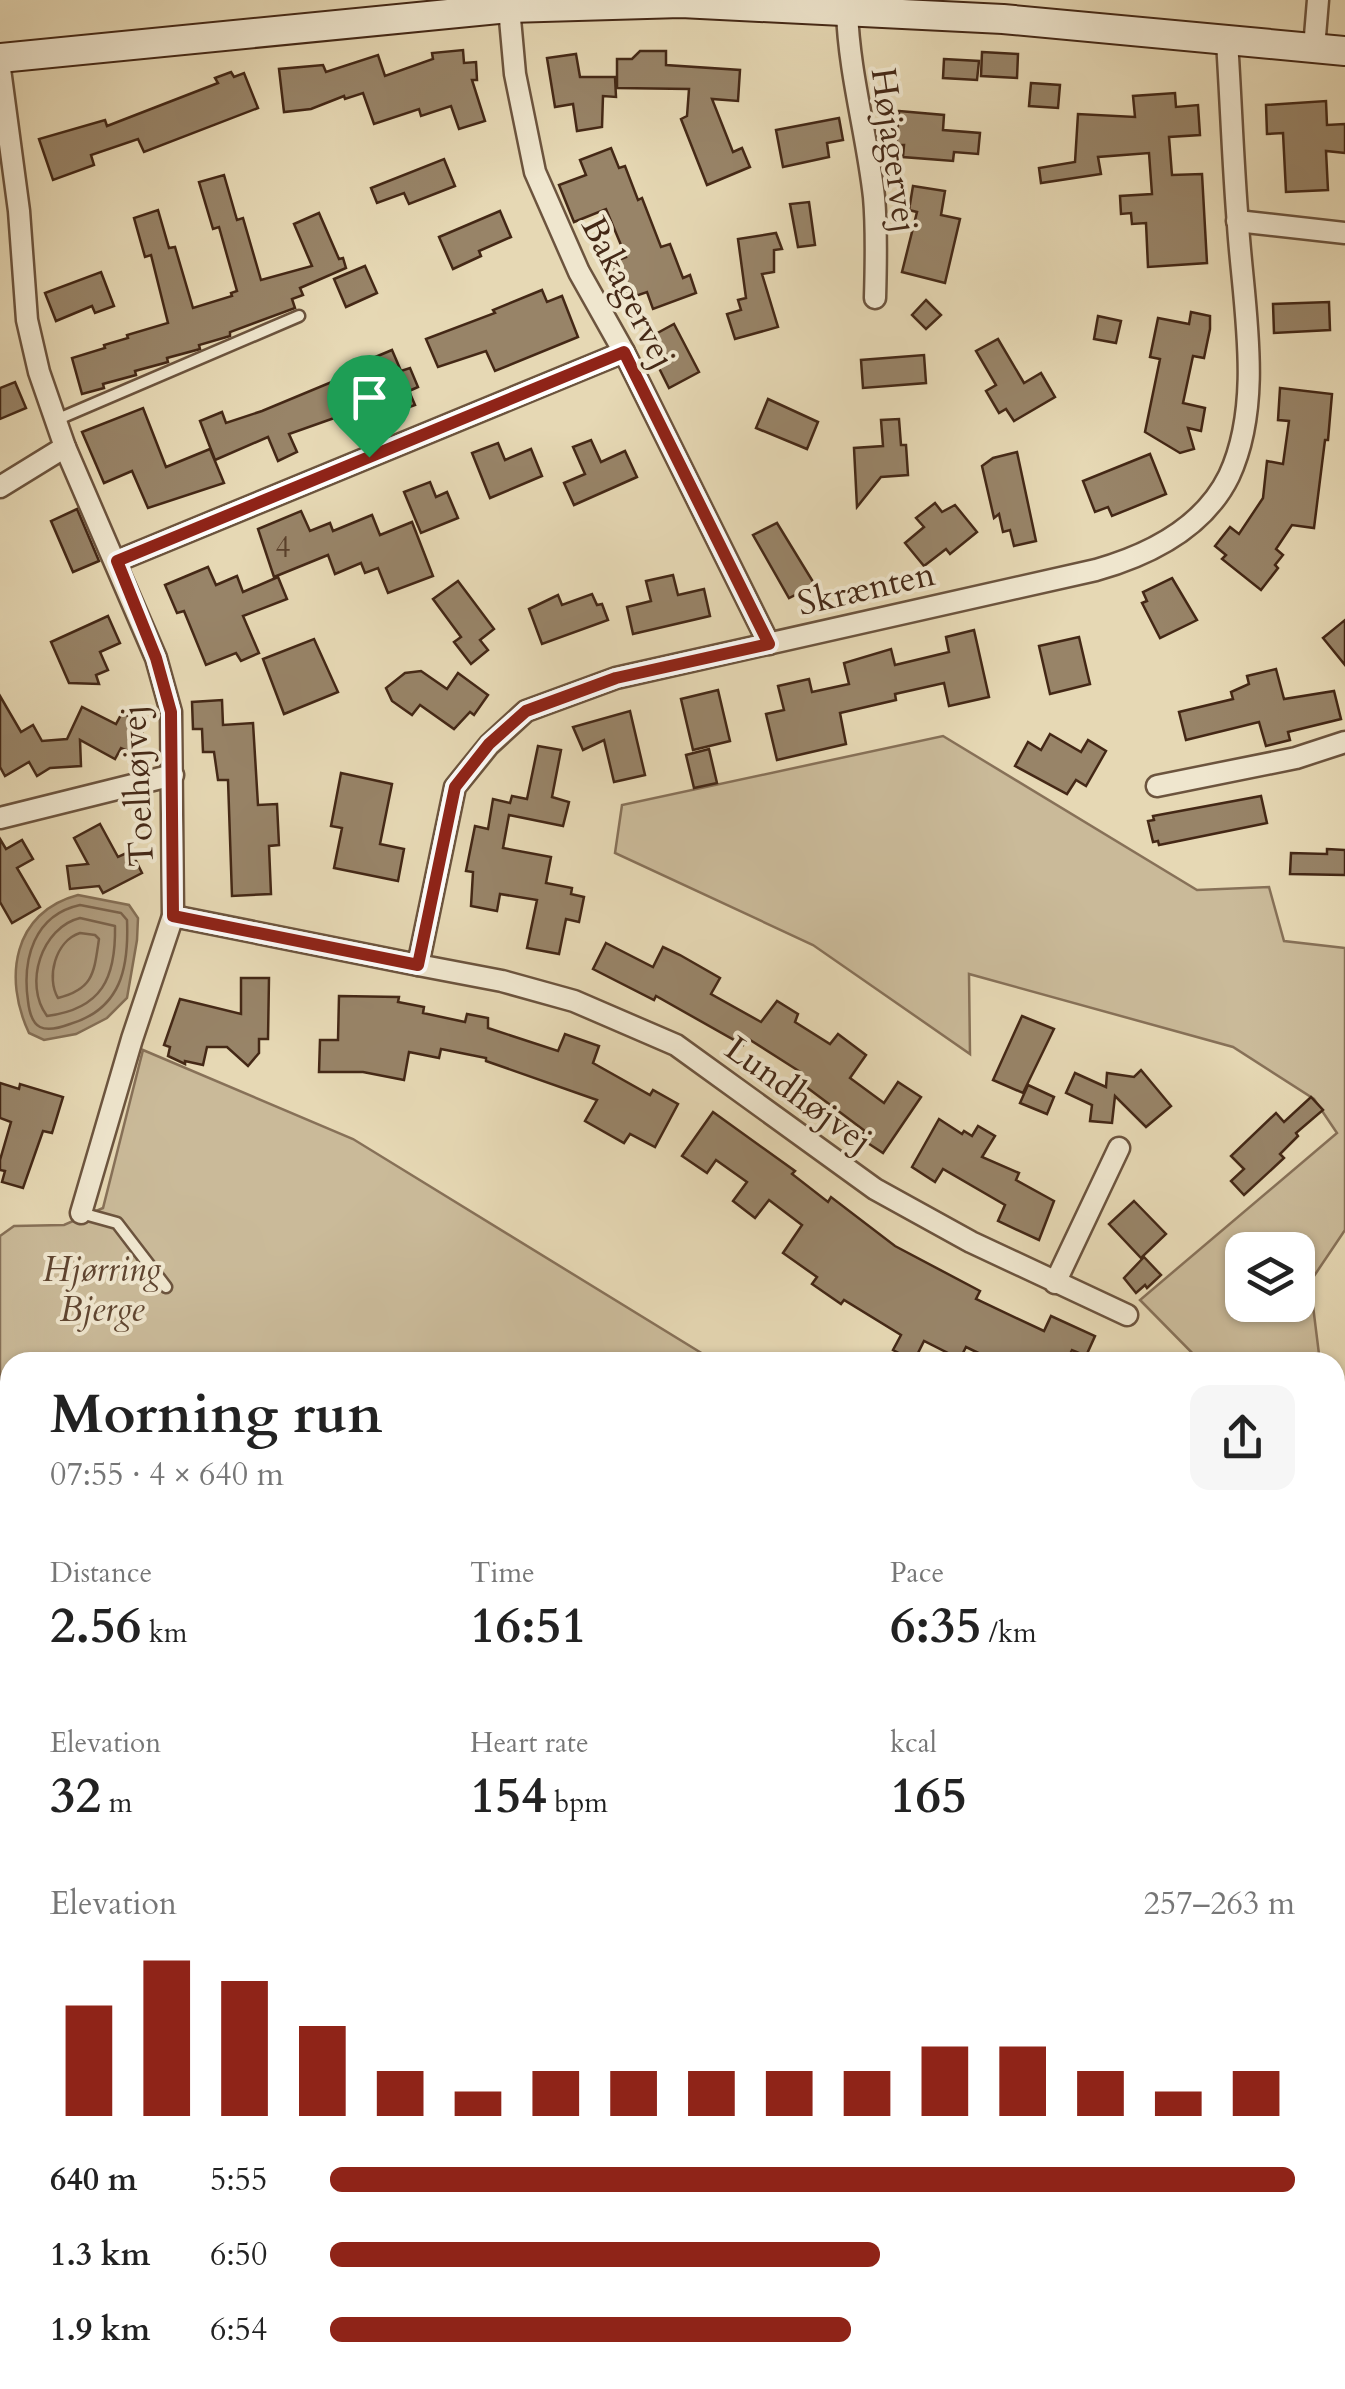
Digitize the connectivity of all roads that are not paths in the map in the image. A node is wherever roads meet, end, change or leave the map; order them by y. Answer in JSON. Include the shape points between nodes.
{"nodes":[{"id":1,"x":1318,"y":0,"type":"edge"},
{"id":2,"x":509,"y":8,"type":"junction"},
{"id":3,"x":1004,"y":10,"type":"edge"},
{"id":4,"x":848,"y":11,"type":"junction"},
{"id":5,"x":1227,"y":41,"type":"junction"},
{"id":6,"x":1314,"y":48,"type":"junction"},
{"id":7,"x":1345,"y":50,"type":"edge"},
{"id":8,"x":0,"y":58,"type":"edge"},
{"id":9,"x":0,"y":69,"type":"edge"},
{"id":10,"x":1237,"y":220,"type":"junction"},
{"id":11,"x":1345,"y":233,"type":"edge"},
{"id":12,"x":875,"y":298,"type":"dead end"},
{"id":13,"x":299,"y":316,"type":"dead end"},
{"id":14,"x":624,"y":352,"type":"junction"},
{"id":15,"x":56,"y":420,"type":"junction"},
{"id":16,"x":65,"y":447,"type":"junction"},
{"id":17,"x":0,"y":486,"type":"edge"},
{"id":18,"x":117,"y":561,"type":"junction"},
{"id":19,"x":769,"y":644,"type":"junction"},
{"id":20,"x":1345,"y":742,"type":"edge"},
{"id":21,"x":173,"y":775,"type":"junction"},
{"id":22,"x":1157,"y":786,"type":"dead end"},
{"id":23,"x":0,"y":818,"type":"edge"},
{"id":24,"x":173,"y":916,"type":"junction"},
{"id":25,"x":418,"y":965,"type":"junction"},
{"id":26,"x":1118,"y":1148,"type":"dead end"},
{"id":27,"x":81,"y":1213,"type":"joint"},
{"id":28,"x":1055,"y":1283,"type":"junction"},
{"id":29,"x":166,"y":1287,"type":"dead end"},
{"id":30,"x":1127,"y":1315,"type":"dead end"}],
"edges":[{"from":1,"to":6,"type":"street"},
{"from":2,"to":4,"type":"street","via":[[681,4]]},
{"from":2,"to":8,"type":"street"},
{"from":2,"to":14,"type":"street","name":"Bakagervej","via":[[535,172]]},
{"from":3,"to":4,"type":"street"},
{"from":3,"to":5,"type":"street"},
{"from":4,"to":12,"type":"street","name":"Højagervej","via":[[848,47],[874,194]]},
{"from":5,"to":6,"type":"street"},
{"from":5,"to":10,"type":"street","name":"Skrænten"},
{"from":6,"to":7,"type":"street"},
{"from":9,"to":15,"type":"street","name":"Toelhøjvej","via":[[27,320]]},
{"from":10,"to":11,"type":"street"},
{"from":10,"to":19,"type":"street","name":"Skrænten","via":[[1248,363],[1245,422],[1228,476],[1199,516],[1139,557],[1096,570]]},
{"from":13,"to":15,"type":"lane"},
{"from":14,"to":18,"type":"street"},
{"from":14,"to":19,"type":"street","name":"Bakagervej"},
{"from":15,"to":16,"type":"street","name":"Toelhøjvej"},
{"from":16,"to":17,"type":"street"},
{"from":16,"to":18,"type":"street","name":"Toelhøjvej"},
{"from":18,"to":21,"type":"street","name":"Toelhøjvej","via":[[171,712]]},
{"from":19,"to":25,"type":"street","name":"Skrænten","via":[[616,678],[526,711],[489,744],[455,787]]},
{"from":20,"to":22,"type":"street"},
{"from":21,"to":23,"type":"street"},
{"from":21,"to":24,"type":"street","name":"Toelhøjvej"},
{"from":24,"to":25,"type":"street"},
{"from":24,"to":27,"type":"street","name":"Toelhøjvej"},
{"from":25,"to":28,"type":"street","name":"Lundhøjvej","via":[[574,1002],[676,1045],[875,1189]]},
{"from":26,"to":28,"type":"street"},
{"from":27,"to":29,"type":"lane","via":[[117,1224]]},
{"from":28,"to":30,"type":"street","name":"Lundhøjvej"}]}
